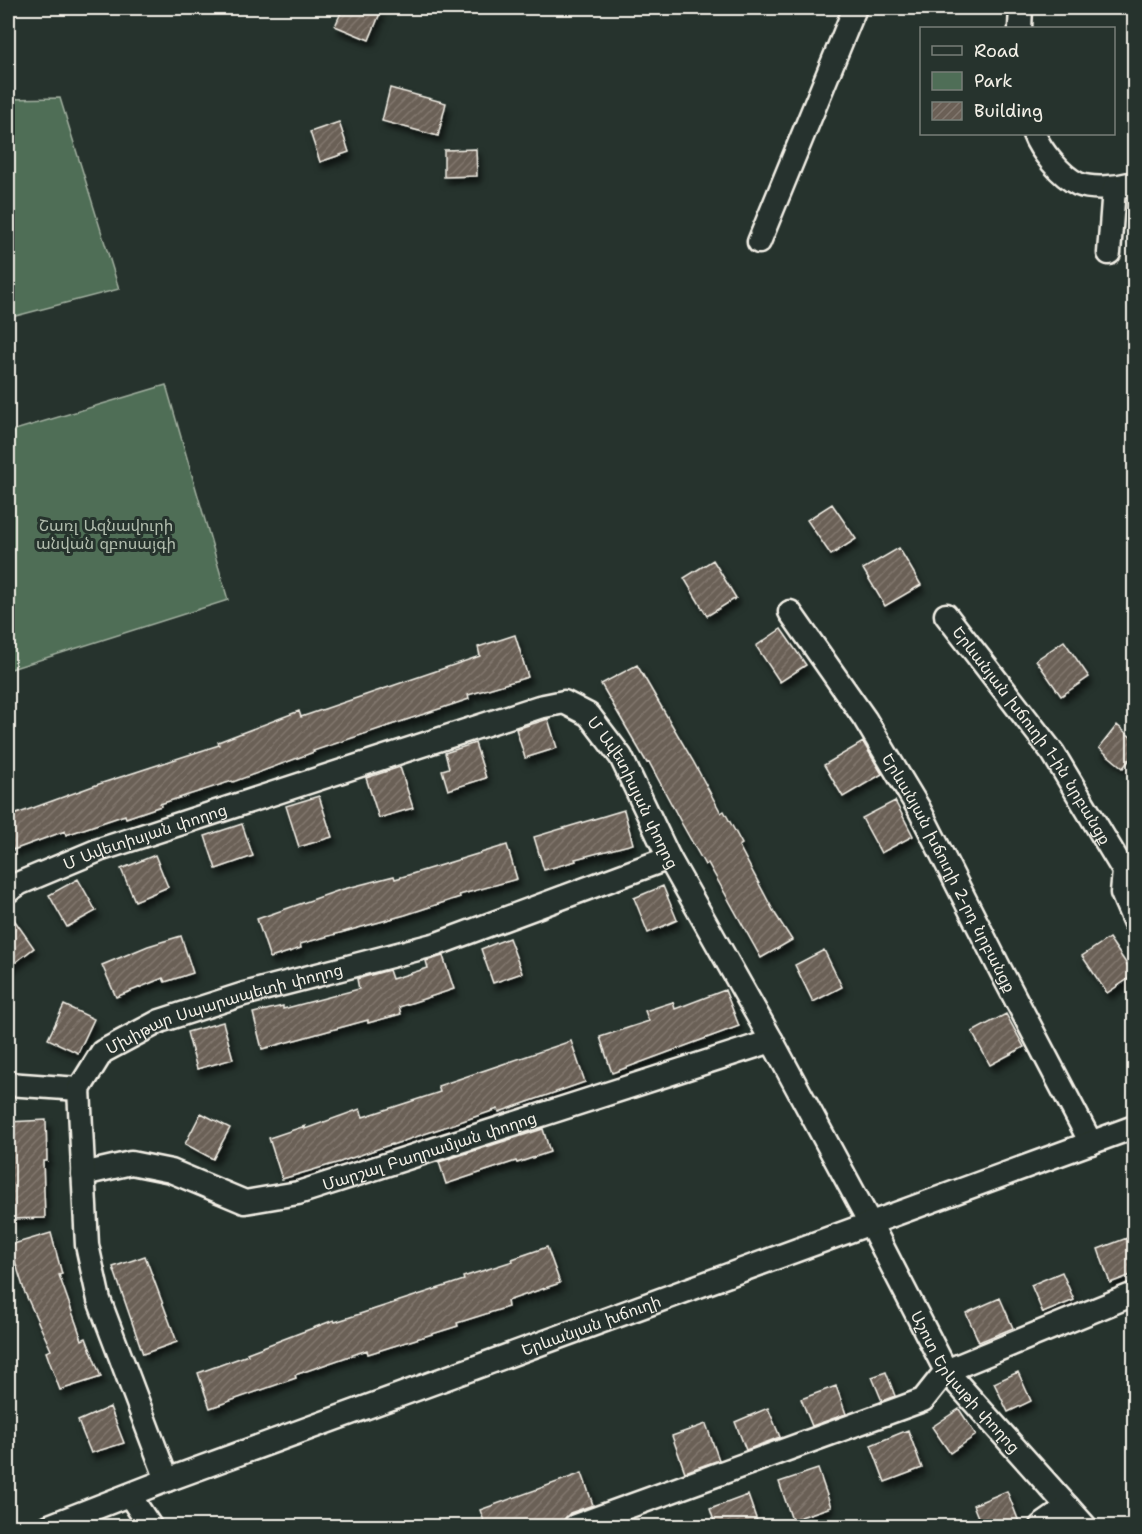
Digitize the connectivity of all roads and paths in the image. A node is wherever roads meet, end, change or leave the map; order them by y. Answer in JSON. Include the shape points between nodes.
{"nodes":[{"id":1,"x":855,"y":8,"type":"edge"},
{"id":2,"x":1021,"y":8,"type":"edge"},
{"id":3,"x":1020,"y":27,"type":"edge"},
{"id":4,"x":1035,"y":135,"type":"edge"},
{"id":5,"x":1124,"y":185,"type":"edge"},
{"id":6,"x":759,"y":242,"type":"dead end"},
{"id":7,"x":1109,"y":253,"type":"dead end"},
{"id":8,"x":790,"y":612,"type":"dead end"},
{"id":9,"x":946,"y":615,"type":"dead end"},
{"id":10,"x":669,"y":858,"type":"junction"},
{"id":11,"x":1128,"y":889,"type":"edge"},
{"id":12,"x":8,"y":891,"type":"edge"},
{"id":13,"x":1134,"y":921,"type":"edge"},
{"id":14,"x":772,"y":1041,"type":"junction"},
{"id":15,"x":8,"y":1084,"type":"edge"},
{"id":16,"x":79,"y":1089,"type":"junction"},
{"id":17,"x":1134,"y":1127,"type":"edge"},
{"id":18,"x":1091,"y":1143,"type":"junction"},
{"id":19,"x":83,"y":1174,"type":"junction"},
{"id":20,"x":870,"y":1223,"type":"junction"},
{"id":21,"x":1134,"y":1294,"type":"edge"},
{"id":22,"x":946,"y":1371,"type":"junction"},
{"id":23,"x":167,"y":1480,"type":"junction"},
{"id":24,"x":130,"y":1496,"type":"junction"},
{"id":25,"x":1068,"y":1507,"type":"junction"},
{"id":26,"x":49,"y":1527,"type":"edge"},
{"id":27,"x":150,"y":1527,"type":"edge"},
{"id":28,"x":574,"y":1527,"type":"edge"},
{"id":29,"x":1041,"y":1527,"type":"edge"},
{"id":30,"x":1084,"y":1527,"type":"edge"}],
"edges":[{"from":1,"to":6,"type":"street"},
{"from":2,"to":3,"type":"street"},
{"from":4,"to":5,"type":"street","via":[[1051,162],[1078,184]]},
{"from":5,"to":7,"type":"street"},
{"from":8,"to":18,"type":"street","name":"Երևանյան խճուղի 2-րդ նրբանցք","via":[[865,719],[919,809]]},
{"from":9,"to":11,"type":"street","name":"Երևանյան խճուղի 1-ին նրբանցք","via":[[1053,753],[1124,871]]},
{"from":10,"to":12,"type":"street","name":"Մ Ավետիսյան փողոց","via":[[621,757],[590,715],[564,702],[99,850]]},
{"from":10,"to":14,"type":"street","name":"Մ Ավետիսյան փողոց"},
{"from":10,"to":16,"type":"street","name":"Մխիթար Սպարապետի փողոց","via":[[437,944],[244,994],[160,1021],[102,1052]]},
{"from":11,"to":13,"type":"street","name":"Երևանյան խճուղի 1-ին նրբանցք"},
{"from":14,"to":19,"type":"street","name":"Մարշալ Բաղրամյան փողոց","via":[[298,1193],[245,1202],[171,1171],[131,1163]]},
{"from":14,"to":20,"type":"street","name":"Մ Ավետիսյան փողոց"},
{"from":15,"to":16,"type":"street"},
{"from":16,"to":19,"type":"street"},
{"from":17,"to":18,"type":"street","name":"Երևանյան խճուղի"},
{"from":18,"to":20,"type":"street","name":"Երևանյան խճուղի"},
{"from":19,"to":23,"type":"street","via":[[87,1245],[99,1300]]},
{"from":20,"to":22,"type":"street","name":"Աշոտ Երկաթի փողոց"},
{"from":20,"to":23,"type":"street","name":"Երևանյան խճուղի"},
{"from":21,"to":22,"type":"street"},
{"from":22,"to":25,"type":"street","name":"Աշոտ Երկաթի փողոց"},
{"from":22,"to":28,"type":"street","via":[[923,1400]]},
{"from":23,"to":24,"type":"street","name":"Երևանյան խճուղի"},
{"from":24,"to":26,"type":"street","name":"Երևանյան խճուղի"},
{"from":24,"to":27,"type":"street"},
{"from":25,"to":29,"type":"street"},
{"from":25,"to":30,"type":"street","name":"Աշոտ Երկաթի փողոց"}]}
